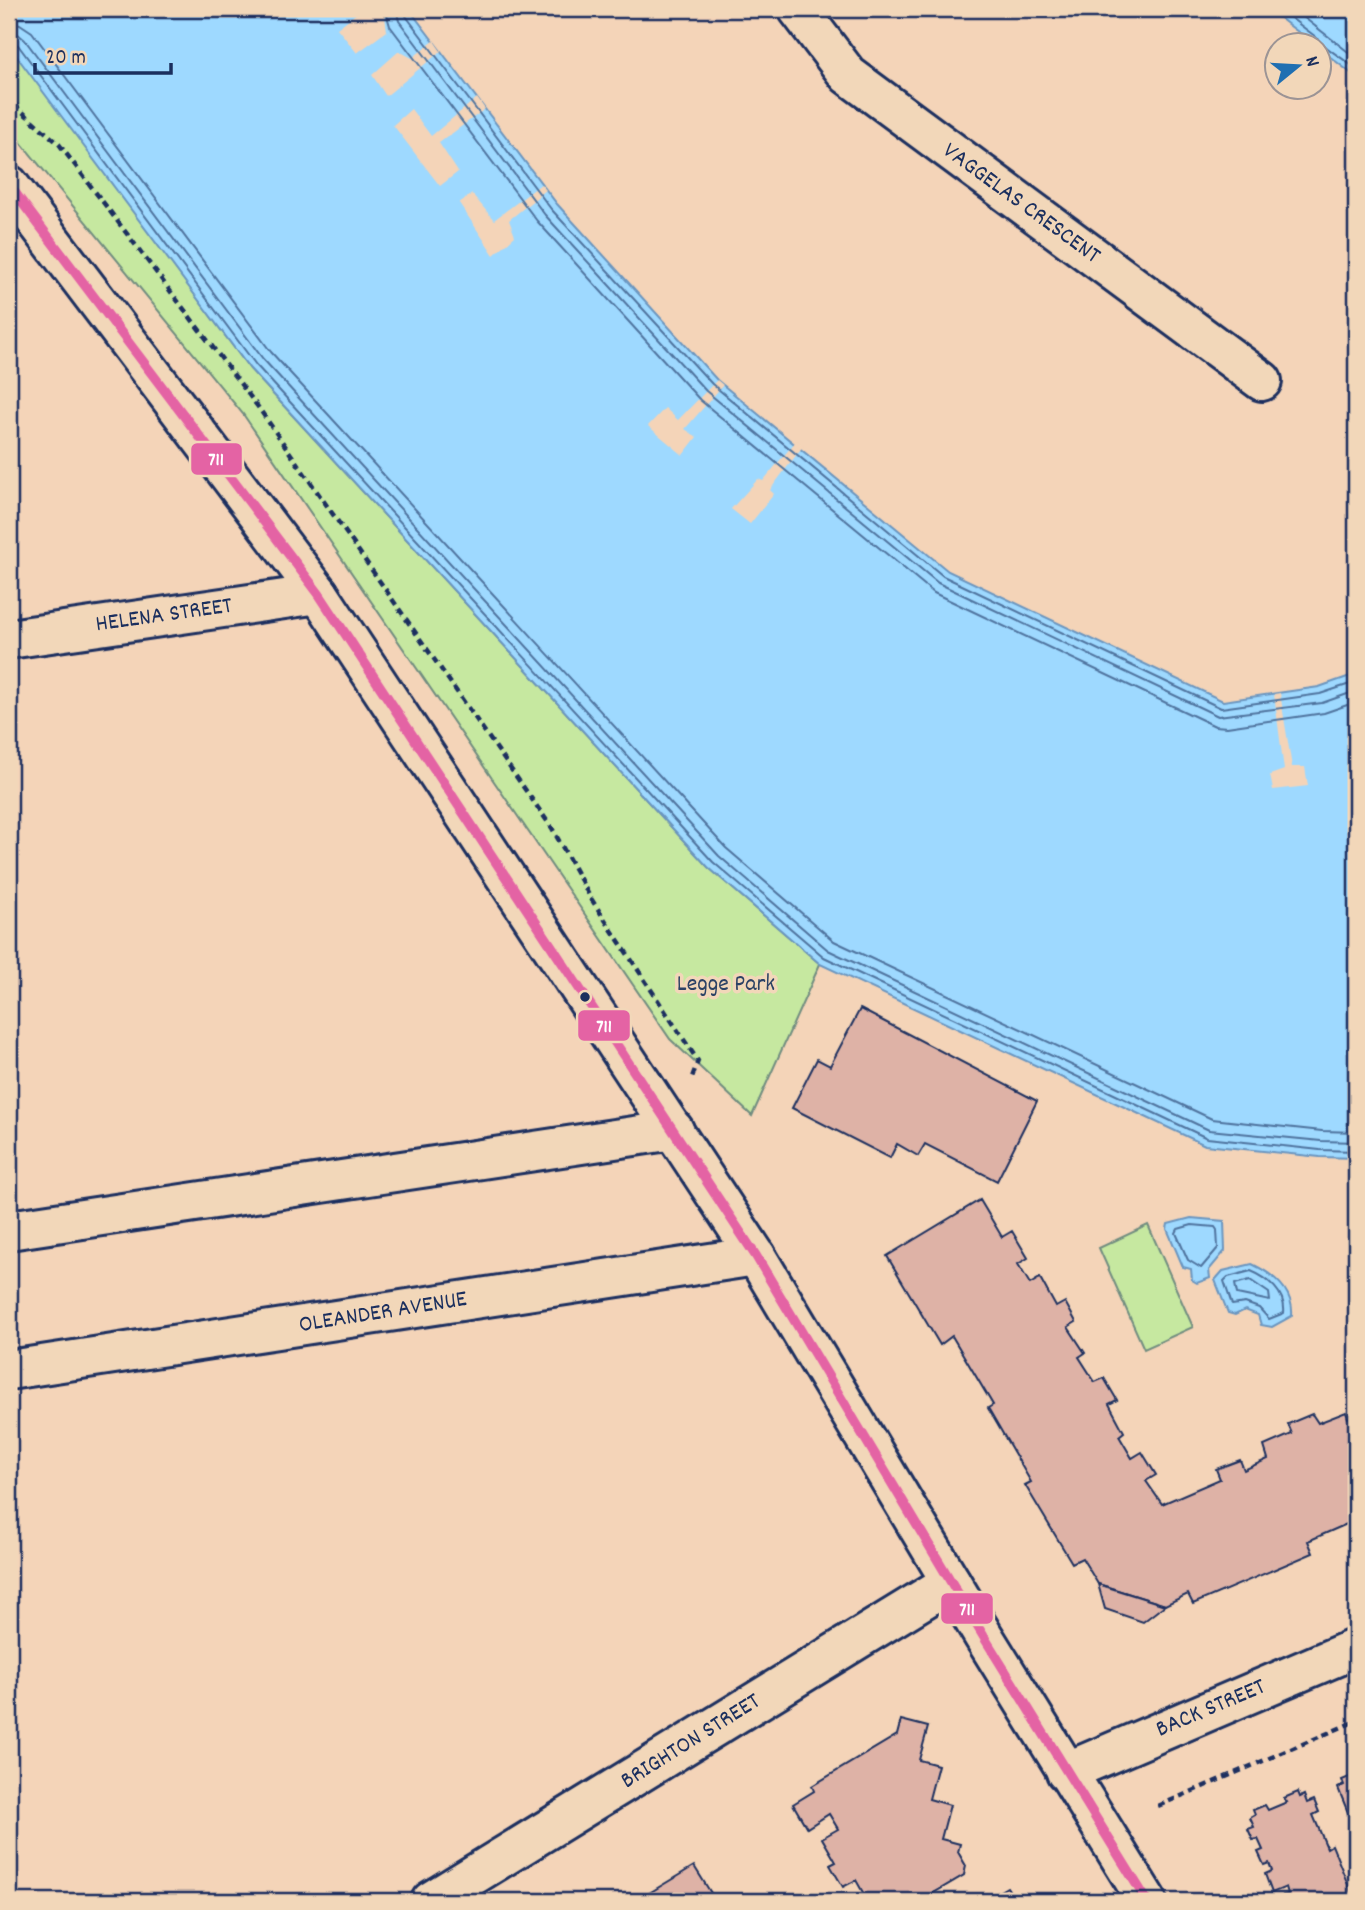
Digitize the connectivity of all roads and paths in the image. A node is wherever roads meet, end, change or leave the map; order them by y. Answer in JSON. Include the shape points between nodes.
{"nodes":[{"id":1,"x":798,"y":9,"type":"edge"},
{"id":2,"x":9,"y":93,"type":"edge"},
{"id":3,"x":9,"y":185,"type":"edge"},
{"id":4,"x":1262,"y":381,"type":"dead end"},
{"id":5,"x":318,"y":594,"type":"junction"},
{"id":6,"x":9,"y":639,"type":"edge"},
{"id":7,"x":674,"y":1130,"type":"junction"},
{"id":8,"x":9,"y":1230,"type":"edge"},
{"id":9,"x":756,"y":1256,"type":"junction"},
{"id":10,"x":9,"y":1370,"type":"edge"},
{"id":11,"x":951,"y":1583,"type":"junction"},
{"id":12,"x":1356,"y":1647,"type":"edge"},
{"id":13,"x":1356,"y":1721,"type":"edge"},
{"id":14,"x":1066,"y":1772,"type":"junction"},
{"id":15,"x":1158,"y":1806,"type":"dead end"},
{"id":16,"x":431,"y":1901,"type":"edge"},
{"id":17,"x":1147,"y":1901,"type":"edge"}],
"edges":[{"from":1,"to":4,"type":"street","name":"VAGGELAS CRESCENT","via":[[848,75]]},
{"from":2,"to":7,"type":"path","via":[[18,108],[59,144],[258,407],[552,828],[590,897],[698,1061]]},
{"from":3,"to":5,"type":"street"},
{"from":5,"to":6,"type":"street","name":"HELENA STREET"},
{"from":5,"to":7,"type":"street"},
{"from":7,"to":8,"type":"street"},
{"from":7,"to":9,"type":"street"},
{"from":9,"to":10,"type":"street","name":"OLEANDER AVENUE"},
{"from":9,"to":11,"type":"street"},
{"from":11,"to":14,"type":"street"},
{"from":11,"to":16,"type":"street","name":"BRIGHTON STREET"},
{"from":12,"to":14,"type":"street","name":"BACK STREET"},
{"from":13,"to":15,"type":"path"},
{"from":14,"to":17,"type":"street"}]}
